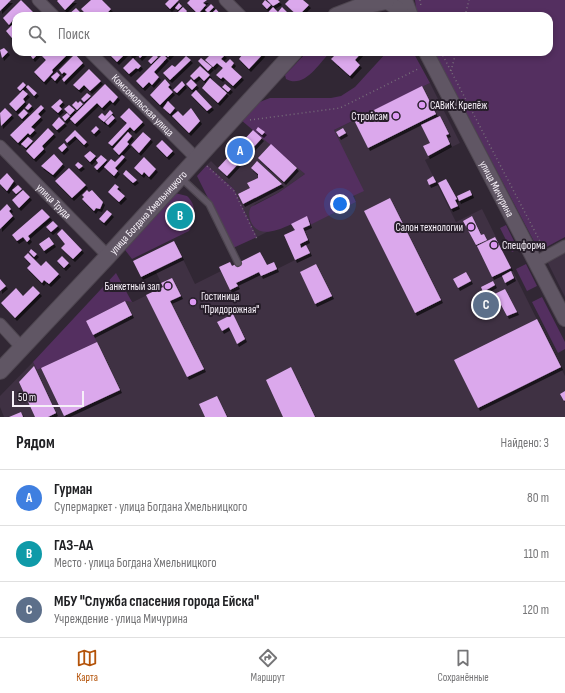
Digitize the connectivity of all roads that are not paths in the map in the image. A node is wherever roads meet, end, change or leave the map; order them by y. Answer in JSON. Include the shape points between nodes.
{"nodes":[{"id":1,"x":38,"y":0,"type":"edge"},
{"id":2,"x":225,"y":0,"type":"edge"},
{"id":3,"x":344,"y":0,"type":"edge"},
{"id":4,"x":387,"y":0,"type":"edge"},
{"id":5,"x":405,"y":0,"type":"edge"},
{"id":6,"x":50,"y":12,"type":"edge"},
{"id":7,"x":237,"y":12,"type":"edge"},
{"id":8,"x":332,"y":12,"type":"edge"},
{"id":9,"x":346,"y":12,"type":"edge"},
{"id":10,"x":400,"y":12,"type":"edge"},
{"id":11,"x":410,"y":12,"type":"edge"},
{"id":12,"x":94,"y":56,"type":"edge"},
{"id":13,"x":285,"y":56,"type":"edge"},
{"id":14,"x":433,"y":56,"type":"edge"},
{"id":15,"x":0,"y":146,"type":"edge"},
{"id":16,"x":202,"y":160,"type":"junction"},
{"id":17,"x":180,"y":176,"type":"junction"},
{"id":18,"x":565,"y":246,"type":"edge"},
{"id":19,"x":108,"y":256,"type":"junction"},
{"id":20,"x":542,"y":259,"type":"junction"},
{"id":21,"x":238,"y":263,"type":"dead end"},
{"id":22,"x":565,"y":320,"type":"edge"},
{"id":23,"x":0,"y":324,"type":"edge"},
{"id":24,"x":22,"y":348,"type":"junction"},
{"id":25,"x":0,"y":371,"type":"edge"}],
"edges":[{"from":1,"to":6,"type":"street"},
{"from":2,"to":7,"type":"street"},
{"from":3,"to":8,"type":"main road"},
{"from":4,"to":9,"type":"main road"},
{"from":4,"to":10,"type":"street"},
{"from":5,"to":11,"type":"street"},
{"from":12,"to":16,"type":"street","name":"Комсомольская улица"},
{"from":13,"to":16,"type":"main road","name":"улица Богдана Хмельницкого"},
{"from":14,"to":20,"type":"street","name":"улица Мичурина"},
{"from":15,"to":19,"type":"street","name":"улица Труда"},
{"from":16,"to":17,"type":"main road","name":"улица Богдана Хмельницкого"},
{"from":17,"to":19,"type":"main road","name":"улица Богдана Хмельницкого"},
{"from":17,"to":21,"type":"lane","via":[[209,204]]},
{"from":18,"to":20,"type":"street"},
{"from":19,"to":24,"type":"main road","name":"улица Богдана Хмельницкого"},
{"from":20,"to":22,"type":"street","name":"улица Мичурина"},
{"from":23,"to":24,"type":"street"},
{"from":24,"to":25,"type":"main road","name":"улица Богдана Хмельницкого"}]}
